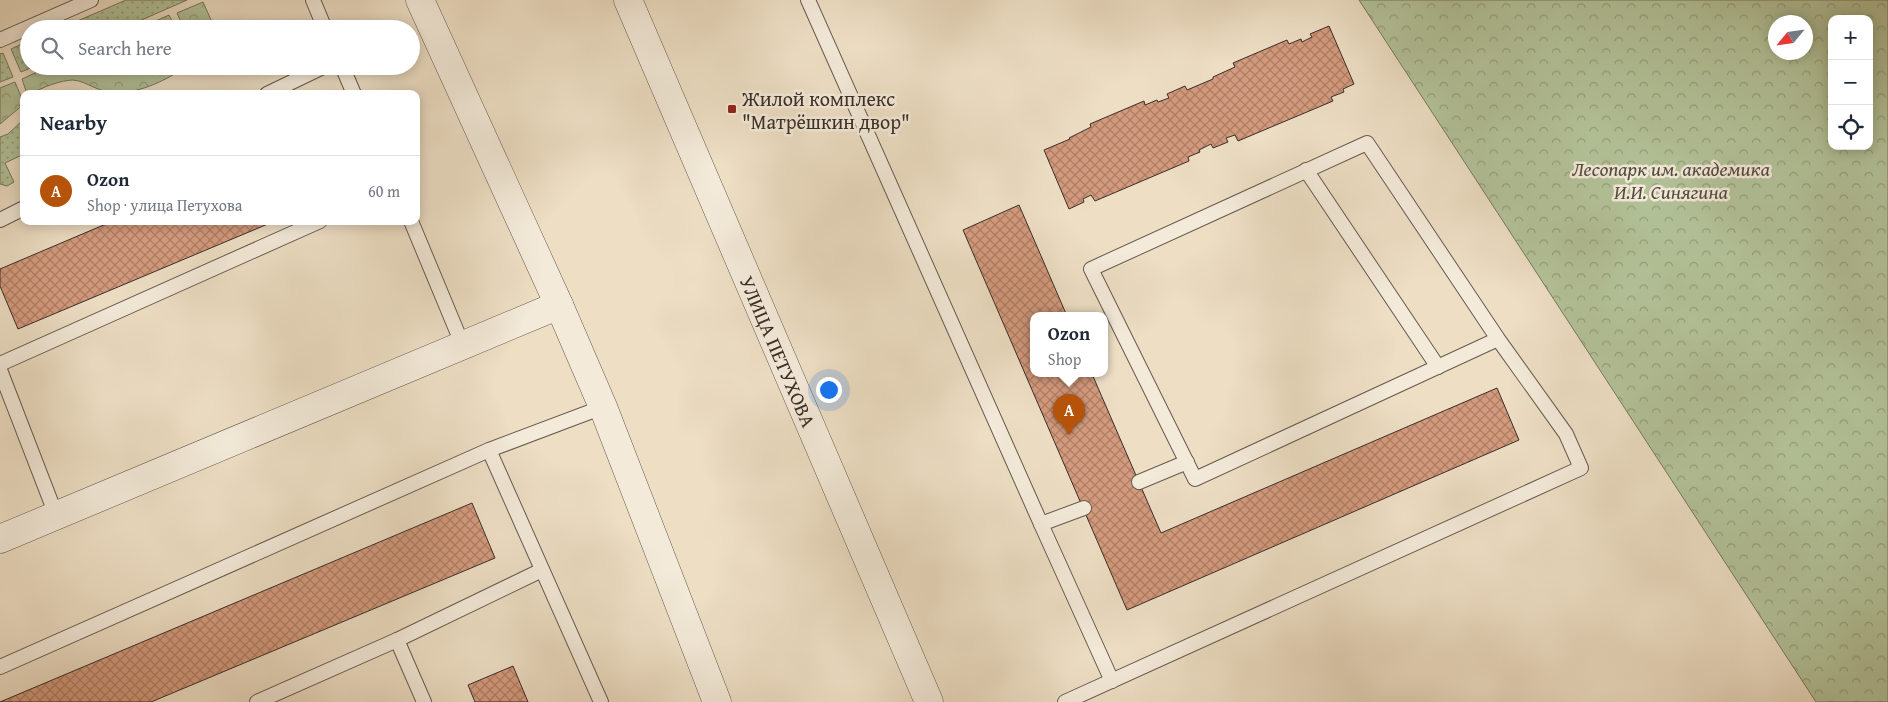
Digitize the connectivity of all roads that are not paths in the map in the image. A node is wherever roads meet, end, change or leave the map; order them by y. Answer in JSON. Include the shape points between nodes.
{"nodes":[{"id":1,"x":91,"y":0,"type":"edge"},
{"id":2,"x":313,"y":0,"type":"edge"},
{"id":3,"x":420,"y":0,"type":"edge"},
{"id":4,"x":628,"y":0,"type":"edge"},
{"id":5,"x":808,"y":0,"type":"edge"},
{"id":6,"x":42,"y":20,"type":"edge"},
{"id":7,"x":322,"y":20,"type":"edge"},
{"id":8,"x":20,"y":29,"type":"edge"},
{"id":9,"x":1,"y":37,"type":"edge"},
{"id":10,"x":306,"y":75,"type":"edge"},
{"id":11,"x":346,"y":75,"type":"edge"},
{"id":12,"x":275,"y":90,"type":"edge"},
{"id":13,"x":352,"y":90,"type":"edge"},
{"id":14,"x":1306,"y":170,"type":"junction"},
{"id":15,"x":20,"y":210,"type":"edge"},
{"id":16,"x":0,"y":220,"type":"edge"},
{"id":17,"x":311,"y":225,"type":"edge"},
{"id":18,"x":413,"y":225,"type":"edge"},
{"id":19,"x":559,"y":305,"type":"junction"},
{"id":20,"x":1498,"y":339,"type":"junction"},
{"id":21,"x":463,"y":346,"type":"junction"},
{"id":22,"x":0,"y":364,"type":"edge"},
{"id":23,"x":1438,"y":366,"type":"junction"},
{"id":24,"x":0,"y":370,"type":"edge"},
{"id":25,"x":603,"y":407,"type":"junction"},
{"id":26,"x":490,"y":450,"type":"junction"},
{"id":27,"x":1187,"y":462,"type":"junction"},
{"id":28,"x":1139,"y":482,"type":"dead end"},
{"id":29,"x":1084,"y":508,"type":"dead end"},
{"id":30,"x":56,"y":515,"type":"junction"},
{"id":31,"x":1042,"y":524,"type":"junction"},
{"id":32,"x":0,"y":539,"type":"edge"},
{"id":33,"x":542,"y":570,"type":"junction"},
{"id":34,"x":397,"y":640,"type":"junction"},
{"id":35,"x":0,"y":667,"type":"edge"},
{"id":36,"x":1112,"y":680,"type":"junction"},
{"id":37,"x":257,"y":702,"type":"edge"},
{"id":38,"x":424,"y":702,"type":"edge"},
{"id":39,"x":601,"y":702,"type":"edge"},
{"id":40,"x":717,"y":702,"type":"edge"},
{"id":41,"x":929,"y":702,"type":"edge"},
{"id":42,"x":1066,"y":702,"type":"edge"}],
"edges":[{"from":1,"to":6,"type":"lane"},
{"from":2,"to":7,"type":"lane"},
{"from":3,"to":19,"type":"street"},
{"from":4,"to":41,"type":"street","name":"УЛИЦА ПЕТУХОВА"},
{"from":5,"to":31,"type":"lane"},
{"from":8,"to":9,"type":"lane"},
{"from":10,"to":12,"type":"lane"},
{"from":11,"to":13,"type":"lane"},
{"from":14,"to":20,"type":"lane","via":[[1367,143]]},
{"from":14,"to":23,"type":"lane"},
{"from":14,"to":27,"type":"lane","via":[[1090,270]]},
{"from":15,"to":16,"type":"lane"},
{"from":17,"to":22,"type":"lane"},
{"from":18,"to":21,"type":"lane"},
{"from":19,"to":21,"type":"street"},
{"from":19,"to":25,"type":"street"},
{"from":20,"to":23,"type":"lane"},
{"from":20,"to":36,"type":"lane","via":[[1566,434],[1582,468]]},
{"from":21,"to":30,"type":"street"},
{"from":23,"to":27,"type":"lane","via":[[1195,479]]},
{"from":24,"to":30,"type":"lane"},
{"from":25,"to":26,"type":"lane"},
{"from":25,"to":40,"type":"street"},
{"from":26,"to":33,"type":"lane"},
{"from":26,"to":35,"type":"lane"},
{"from":27,"to":28,"type":"lane"},
{"from":29,"to":31,"type":"lane"},
{"from":30,"to":32,"type":"street"},
{"from":31,"to":36,"type":"lane"},
{"from":33,"to":34,"type":"lane"},
{"from":33,"to":39,"type":"lane"},
{"from":34,"to":37,"type":"lane"},
{"from":34,"to":38,"type":"lane"},
{"from":36,"to":42,"type":"lane"}]}
